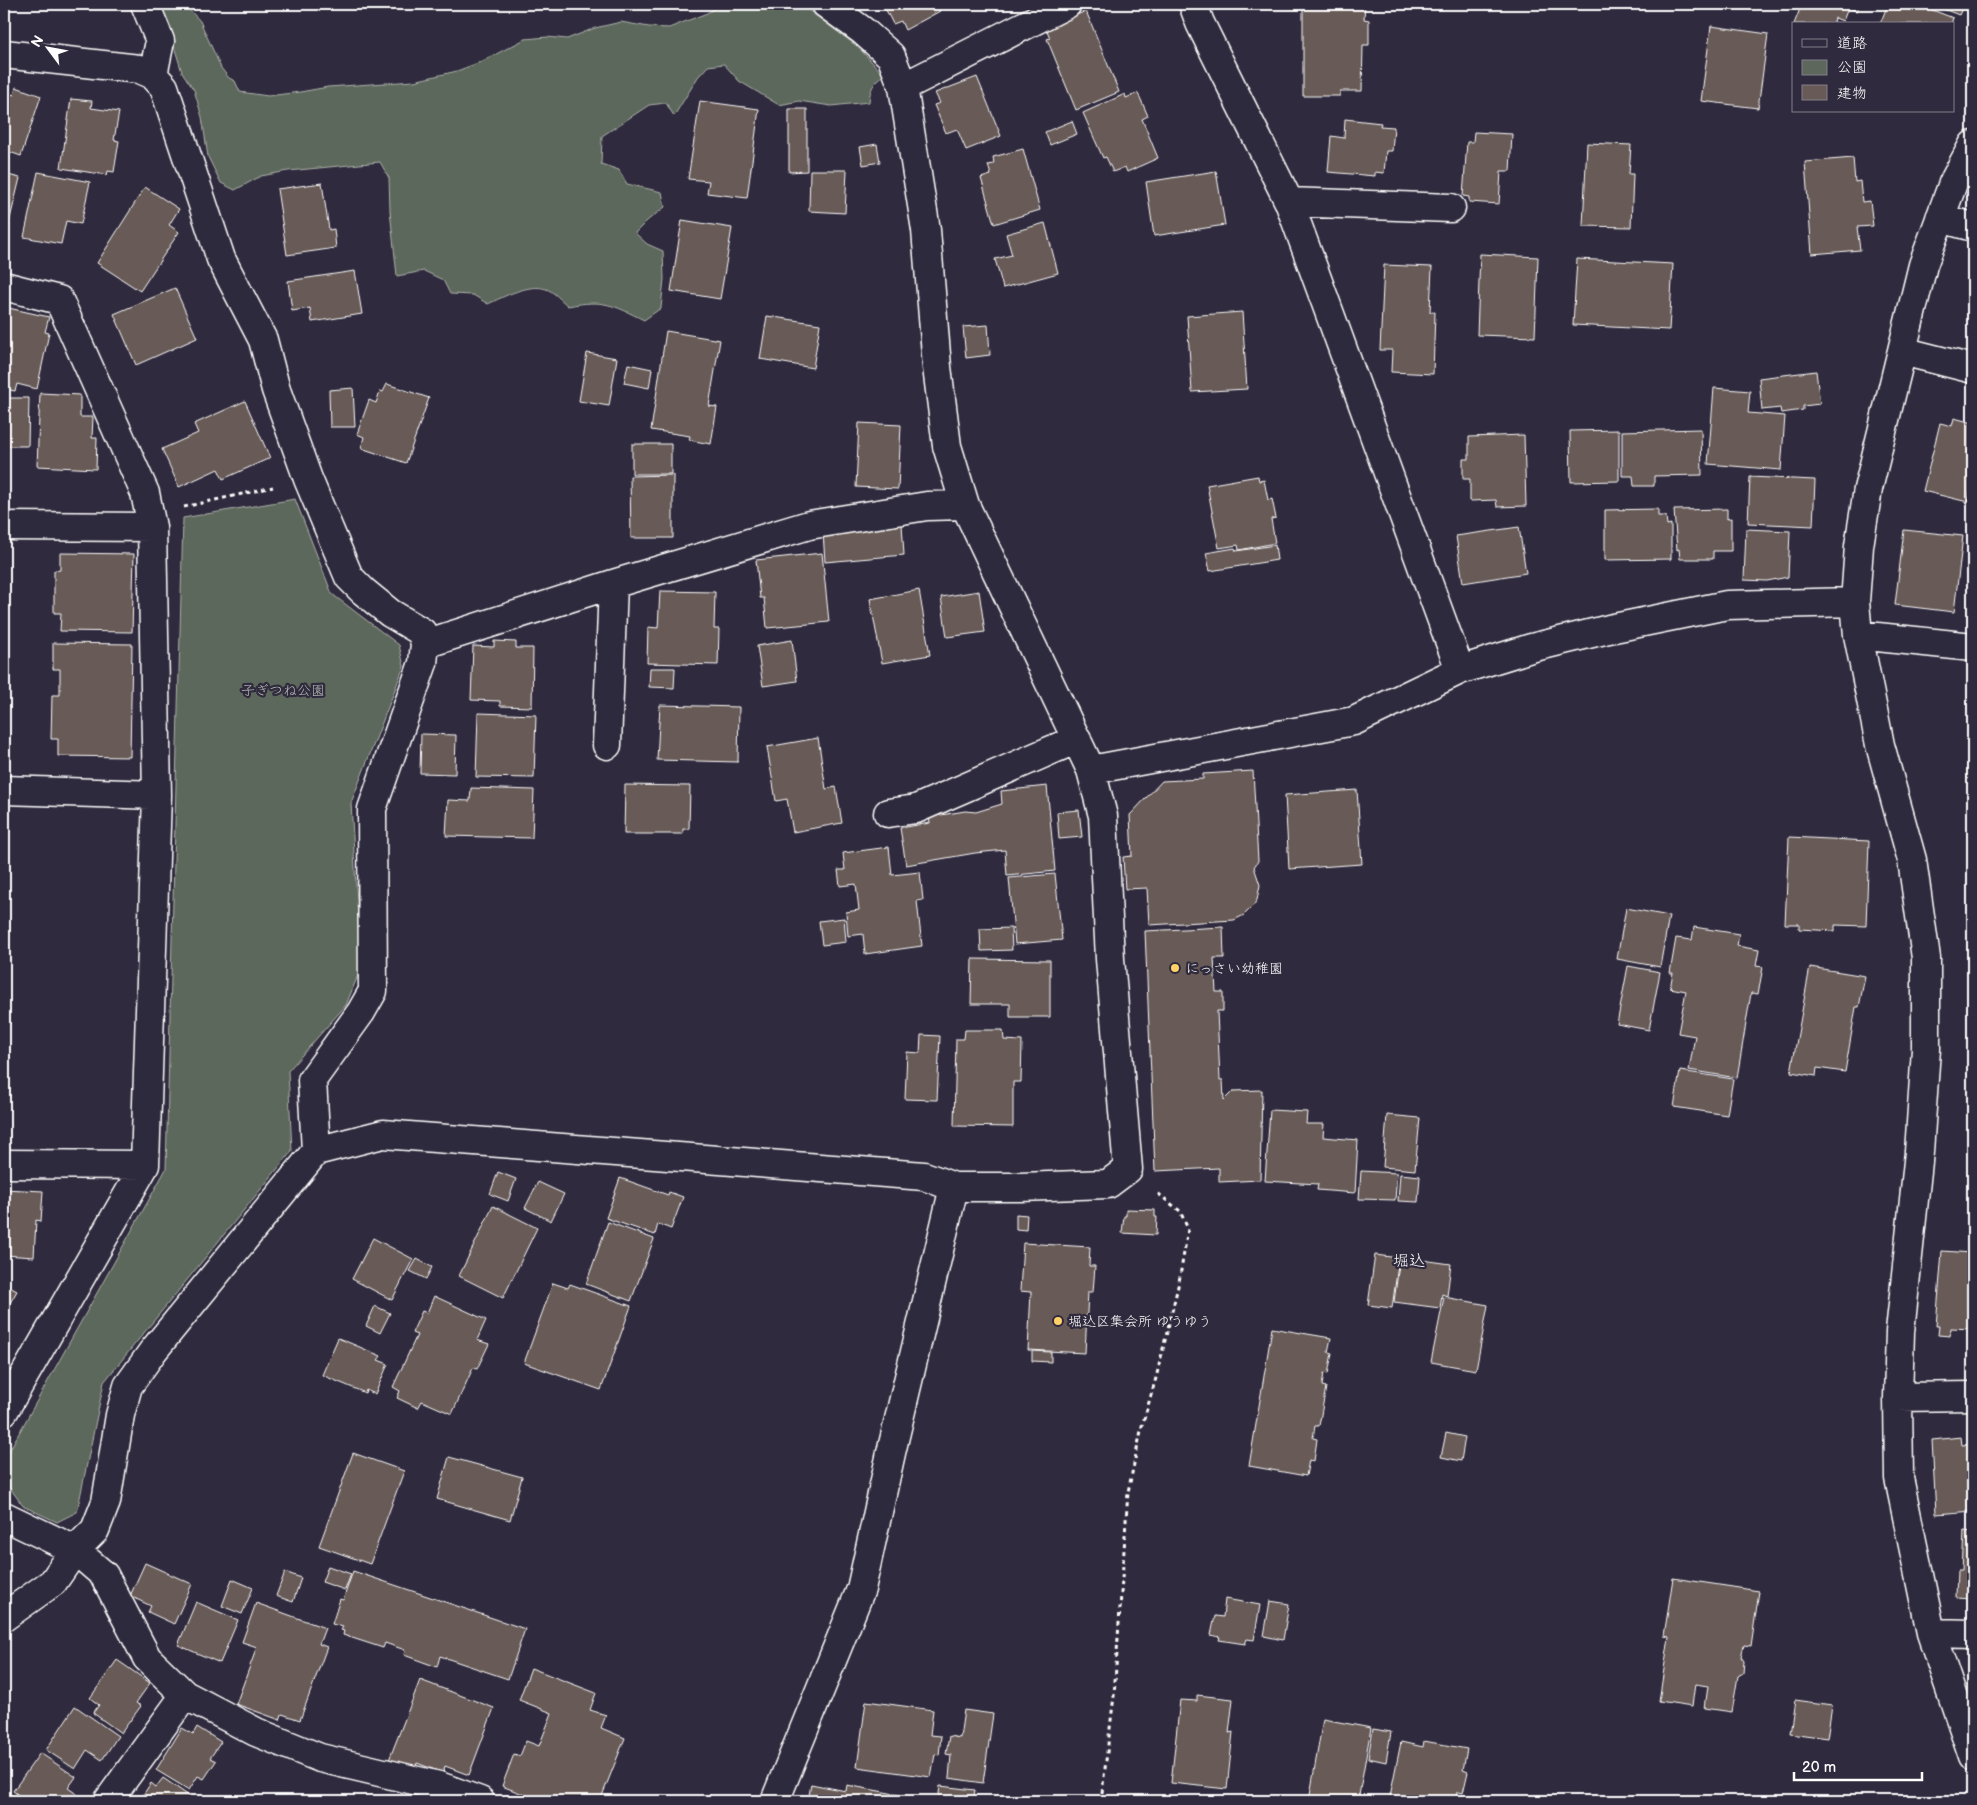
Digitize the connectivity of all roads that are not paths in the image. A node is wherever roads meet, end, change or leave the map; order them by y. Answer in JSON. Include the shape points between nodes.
{"nodes":[{"id":1,"x":145,"y":4,"type":"edge"},
{"id":2,"x":826,"y":4,"type":"edge"},
{"id":3,"x":1067,"y":4,"type":"edge"},
{"id":4,"x":1193,"y":4,"type":"edge"},
{"id":5,"x":4,"y":54,"type":"edge"},
{"id":6,"x":153,"y":75,"type":"junction"},
{"id":7,"x":903,"y":87,"type":"junction"},
{"id":8,"x":1973,"y":145,"type":"edge"},
{"id":9,"x":1289,"y":202,"type":"junction"},
{"id":10,"x":1451,"y":208,"type":"dead end"},
{"id":11,"x":1940,"y":218,"type":"junction"},
{"id":12,"x":1973,"y":227,"type":"edge"},
{"id":13,"x":4,"y":286,"type":"edge"},
{"id":14,"x":1902,"y":351,"type":"junction"},
{"id":15,"x":1973,"y":369,"type":"edge"},
{"id":16,"x":965,"y":505,"type":"junction"},
{"id":17,"x":151,"y":521,"type":"junction"},
{"id":18,"x":4,"y":526,"type":"edge"},
{"id":19,"x":613,"y":584,"type":"junction"},
{"id":20,"x":1855,"y":602,"type":"junction"},
{"id":21,"x":1858,"y":635,"type":"junction"},
{"id":22,"x":425,"y":644,"type":"junction"},
{"id":23,"x":1973,"y":647,"type":"edge"},
{"id":24,"x":1460,"y":670,"type":"junction"},
{"id":25,"x":1076,"y":739,"type":"junction"},
{"id":26,"x":606,"y":745,"type":"dead end"},
{"id":27,"x":1090,"y":770,"type":"junction"},
{"id":28,"x":4,"y":790,"type":"edge"},
{"id":29,"x":157,"y":795,"type":"junction"},
{"id":30,"x":888,"y":813,"type":"dead end"},
{"id":31,"x":316,"y":1151,"type":"junction"},
{"id":32,"x":4,"y":1164,"type":"edge"},
{"id":33,"x":145,"y":1165,"type":"junction"},
{"id":34,"x":954,"y":1187,"type":"junction"},
{"id":35,"x":1973,"y":1396,"type":"edge"},
{"id":36,"x":1898,"y":1397,"type":"junction"},
{"id":37,"x":4,"y":1411,"type":"edge"},
{"id":38,"x":4,"y":1516,"type":"edge"},
{"id":39,"x":75,"y":1550,"type":"junction"},
{"id":40,"x":4,"y":1617,"type":"edge"},
{"id":41,"x":1931,"y":1633,"type":"junction"},
{"id":42,"x":1973,"y":1634,"type":"edge"},
{"id":43,"x":185,"y":1695,"type":"junction"},
{"id":44,"x":1973,"y":1756,"type":"edge"},
{"id":45,"x":108,"y":1801,"type":"edge"},
{"id":46,"x":480,"y":1801,"type":"edge"},
{"id":47,"x":775,"y":1801,"type":"edge"}],
"edges":[{"from":1,"to":6,"type":"street","via":[[160,41]]},
{"from":2,"to":7,"type":"street","via":[[864,31],[891,56]]},
{"from":3,"to":7,"type":"street"},
{"from":4,"to":9,"type":"street"},
{"from":5,"to":6,"type":"street","via":[[139,69]]},
{"from":6,"to":22,"type":"street","via":[[164,87],[221,259],[264,340],[276,390],[308,479],[349,577],[390,613],[422,632]]},
{"from":7,"to":16,"type":"street","via":[[926,230],[947,446]]},
{"from":8,"to":11,"type":"street","via":[[1953,183]]},
{"from":9,"to":10,"type":"street"},
{"from":9,"to":24,"type":"street"},
{"from":11,"to":12,"type":"street"},
{"from":11,"to":14,"type":"street","via":[[1923,265]]},
{"from":13,"to":17,"type":"street","via":[[59,300],[145,493]]},
{"from":14,"to":15,"type":"street"},
{"from":14,"to":20,"type":"street","via":[[1868,490]]},
{"from":16,"to":19,"type":"street","via":[[927,506],[809,525]]},
{"from":16,"to":25,"type":"street"},
{"from":17,"to":18,"type":"street"},
{"from":17,"to":29,"type":"street"},
{"from":19,"to":22,"type":"street"},
{"from":19,"to":26,"type":"street"},
{"from":20,"to":21,"type":"street"},
{"from":20,"to":24,"type":"street","via":[[1727,605],[1531,648]]},
{"from":21,"to":23,"type":"street"},
{"from":21,"to":36,"type":"street","via":[[1880,746],[1912,860],[1926,958],[1926,1050],[1900,1332]]},
{"from":22,"to":31,"type":"street","via":[[423,662],[372,809],[374,992],[312,1080]]},
{"from":24,"to":27,"type":"street","via":[[1354,721]]},
{"from":25,"to":27,"type":"street"},
{"from":25,"to":30,"type":"street","via":[[916,809]]},
{"from":27,"to":34,"type":"street","via":[[1103,816],[1110,959],[1128,1169],[1108,1184]]},
{"from":28,"to":29,"type":"street"},
{"from":29,"to":33,"type":"street"},
{"from":31,"to":34,"type":"street","via":[[383,1134],[924,1176]]},
{"from":31,"to":39,"type":"street","via":[[128,1386],[106,1502],[95,1530]]},
{"from":32,"to":33,"type":"street"},
{"from":33,"to":37,"type":"street"},
{"from":34,"to":47,"type":"street","via":[[861,1589]]},
{"from":35,"to":36,"type":"street"},
{"from":36,"to":41,"type":"street","via":[[1899,1478]]},
{"from":38,"to":39,"type":"street"},
{"from":39,"to":40,"type":"street","via":[[54,1582]]},
{"from":39,"to":43,"type":"street","via":[[104,1575],[147,1658]]},
{"from":41,"to":42,"type":"street"},
{"from":41,"to":44,"type":"street"},
{"from":43,"to":45,"type":"street"},
{"from":43,"to":46,"type":"street","via":[[256,1732],[320,1758],[439,1786]]}]}
